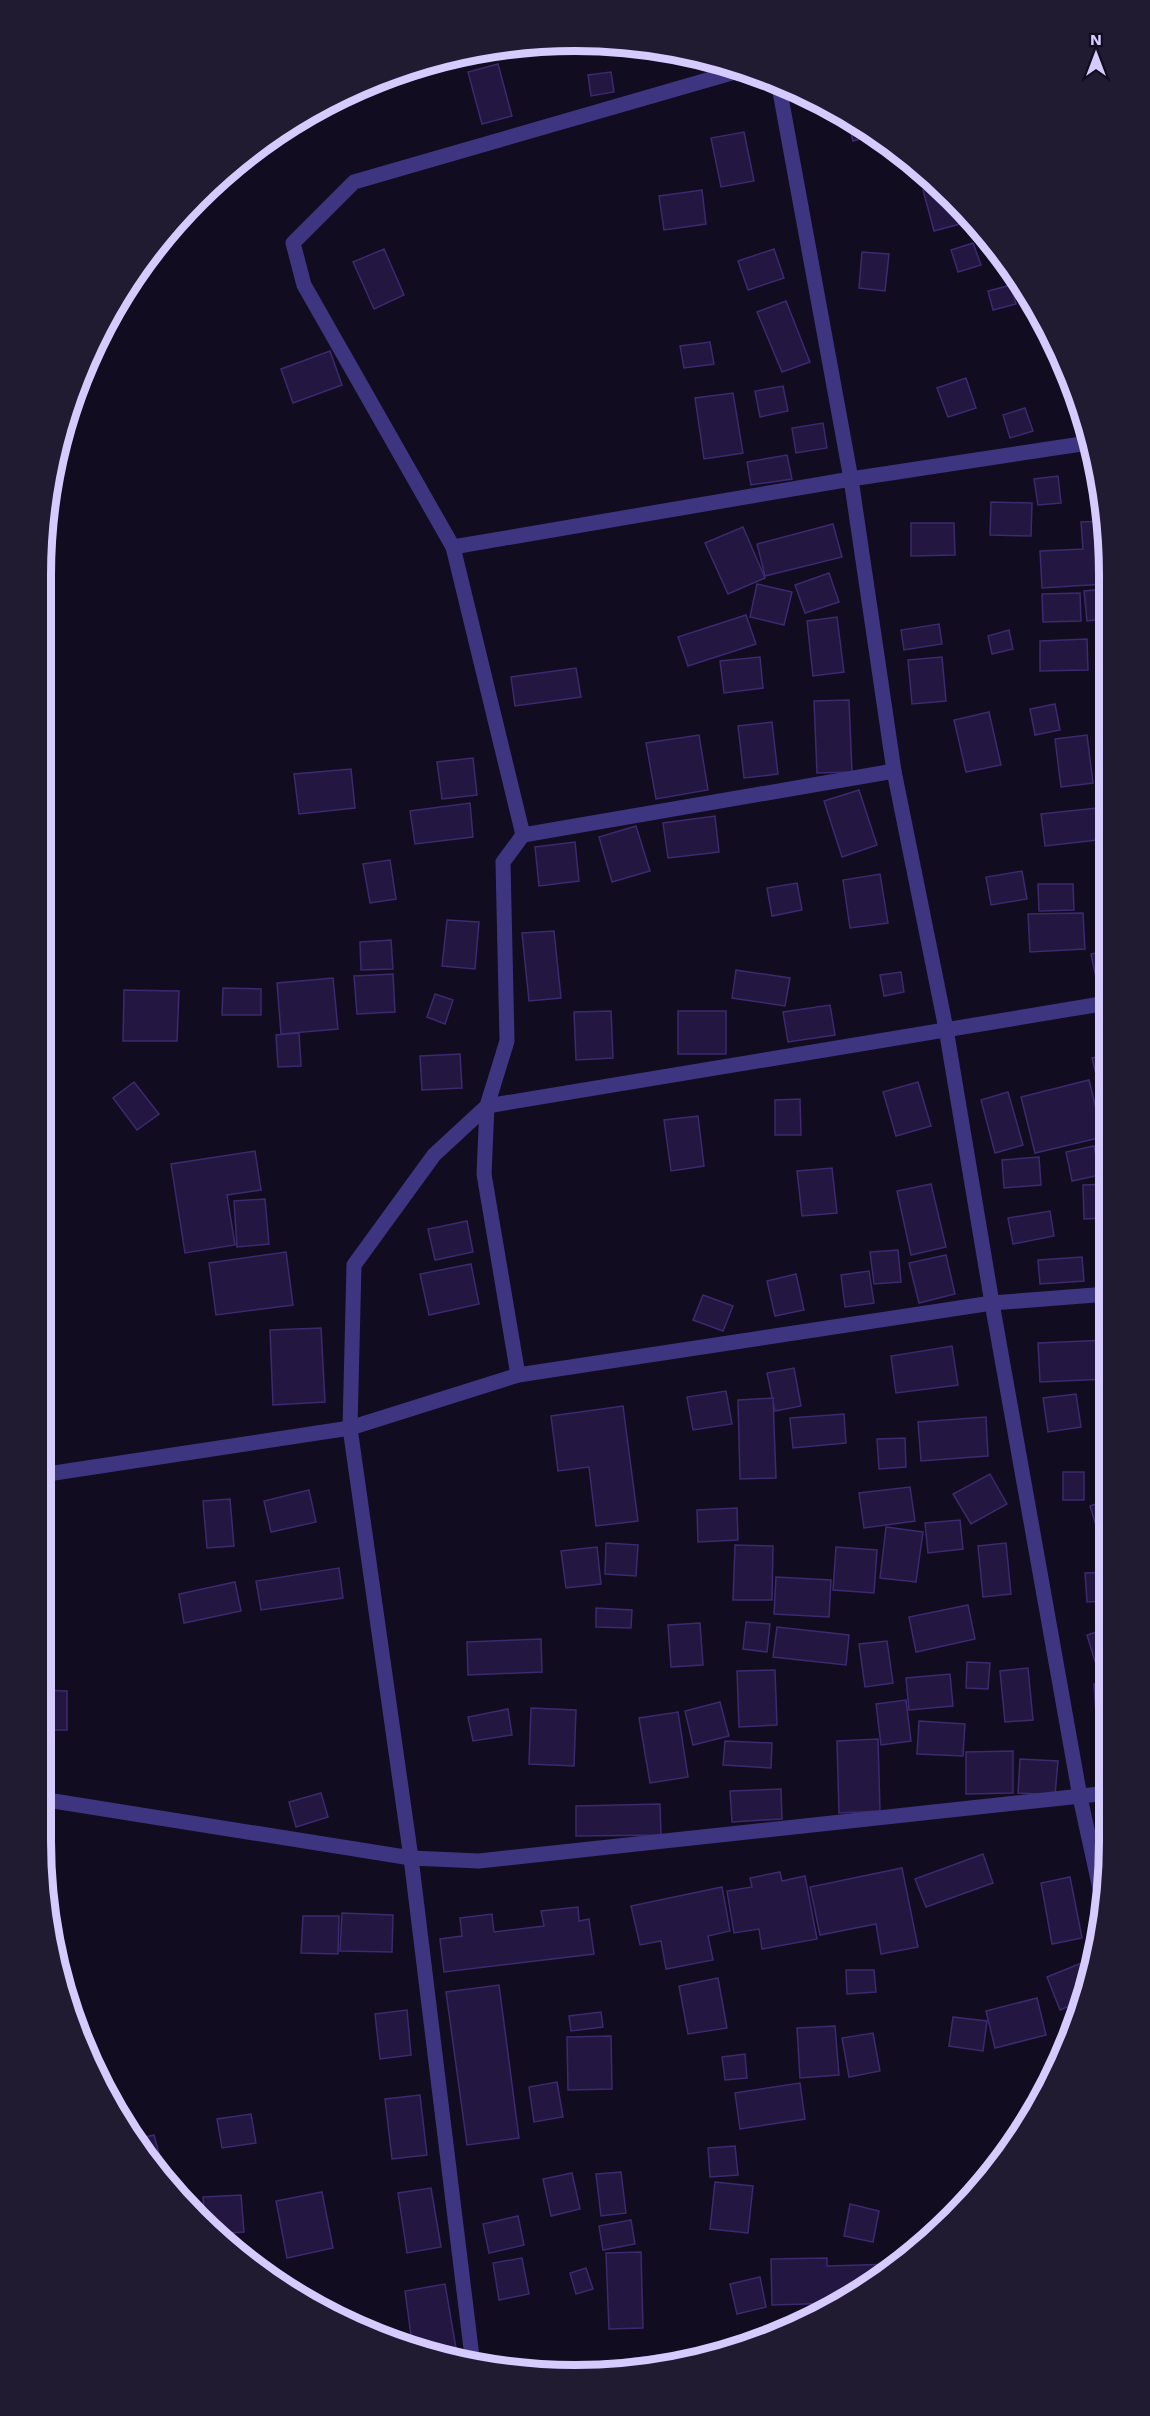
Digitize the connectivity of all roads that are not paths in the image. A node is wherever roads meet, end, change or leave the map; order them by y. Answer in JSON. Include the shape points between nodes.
{"nodes":[{"id":1,"x":728,"y":74,"type":"edge"},
{"id":2,"x":780,"y":93,"type":"edge"},
{"id":3,"x":1082,"y":444,"type":"edge"},
{"id":4,"x":851,"y":479,"type":"junction"},
{"id":5,"x":453,"y":547,"type":"junction"},
{"id":6,"x":894,"y":771,"type":"junction"},
{"id":7,"x":523,"y":835,"type":"junction"},
{"id":8,"x":1099,"y":1004,"type":"edge"},
{"id":9,"x":946,"y":1029,"type":"junction"},
{"id":10,"x":487,"y":1106,"type":"junction"},
{"id":11,"x":1099,"y":1295,"type":"edge"},
{"id":12,"x":992,"y":1303,"type":"junction"},
{"id":13,"x":518,"y":1375,"type":"junction"},
{"id":14,"x":350,"y":1428,"type":"junction"},
{"id":15,"x":51,"y":1473,"type":"edge"},
{"id":16,"x":1099,"y":1794,"type":"edge"},
{"id":17,"x":1080,"y":1797,"type":"junction"},
{"id":18,"x":51,"y":1801,"type":"edge"},
{"id":19,"x":411,"y":1858,"type":"junction"},
{"id":20,"x":1098,"y":1879,"type":"edge"},
{"id":21,"x":472,"y":2355,"type":"edge"}],
"edges":[{"from":1,"to":5,"type":"street","via":[[354,182],[293,243],[304,285]]},
{"from":2,"to":4,"type":"street"},
{"from":3,"to":4,"type":"street"},
{"from":4,"to":5,"type":"street"},
{"from":4,"to":6,"type":"street"},
{"from":5,"to":7,"type":"street"},
{"from":6,"to":7,"type":"street"},
{"from":6,"to":9,"type":"street"},
{"from":7,"to":10,"type":"street","via":[[503,862],[507,1041]]},
{"from":8,"to":9,"type":"street"},
{"from":9,"to":10,"type":"street"},
{"from":9,"to":12,"type":"street"},
{"from":10,"to":13,"type":"street","via":[[484,1174]]},
{"from":10,"to":14,"type":"street","via":[[434,1155],[354,1265]]},
{"from":11,"to":12,"type":"street"},
{"from":12,"to":13,"type":"street"},
{"from":12,"to":17,"type":"street"},
{"from":13,"to":14,"type":"street"},
{"from":14,"to":15,"type":"street"},
{"from":14,"to":19,"type":"street"},
{"from":16,"to":17,"type":"street"},
{"from":17,"to":19,"type":"street","via":[[480,1861]]},
{"from":17,"to":20,"type":"street"},
{"from":18,"to":19,"type":"street"},
{"from":19,"to":21,"type":"street"}]}
